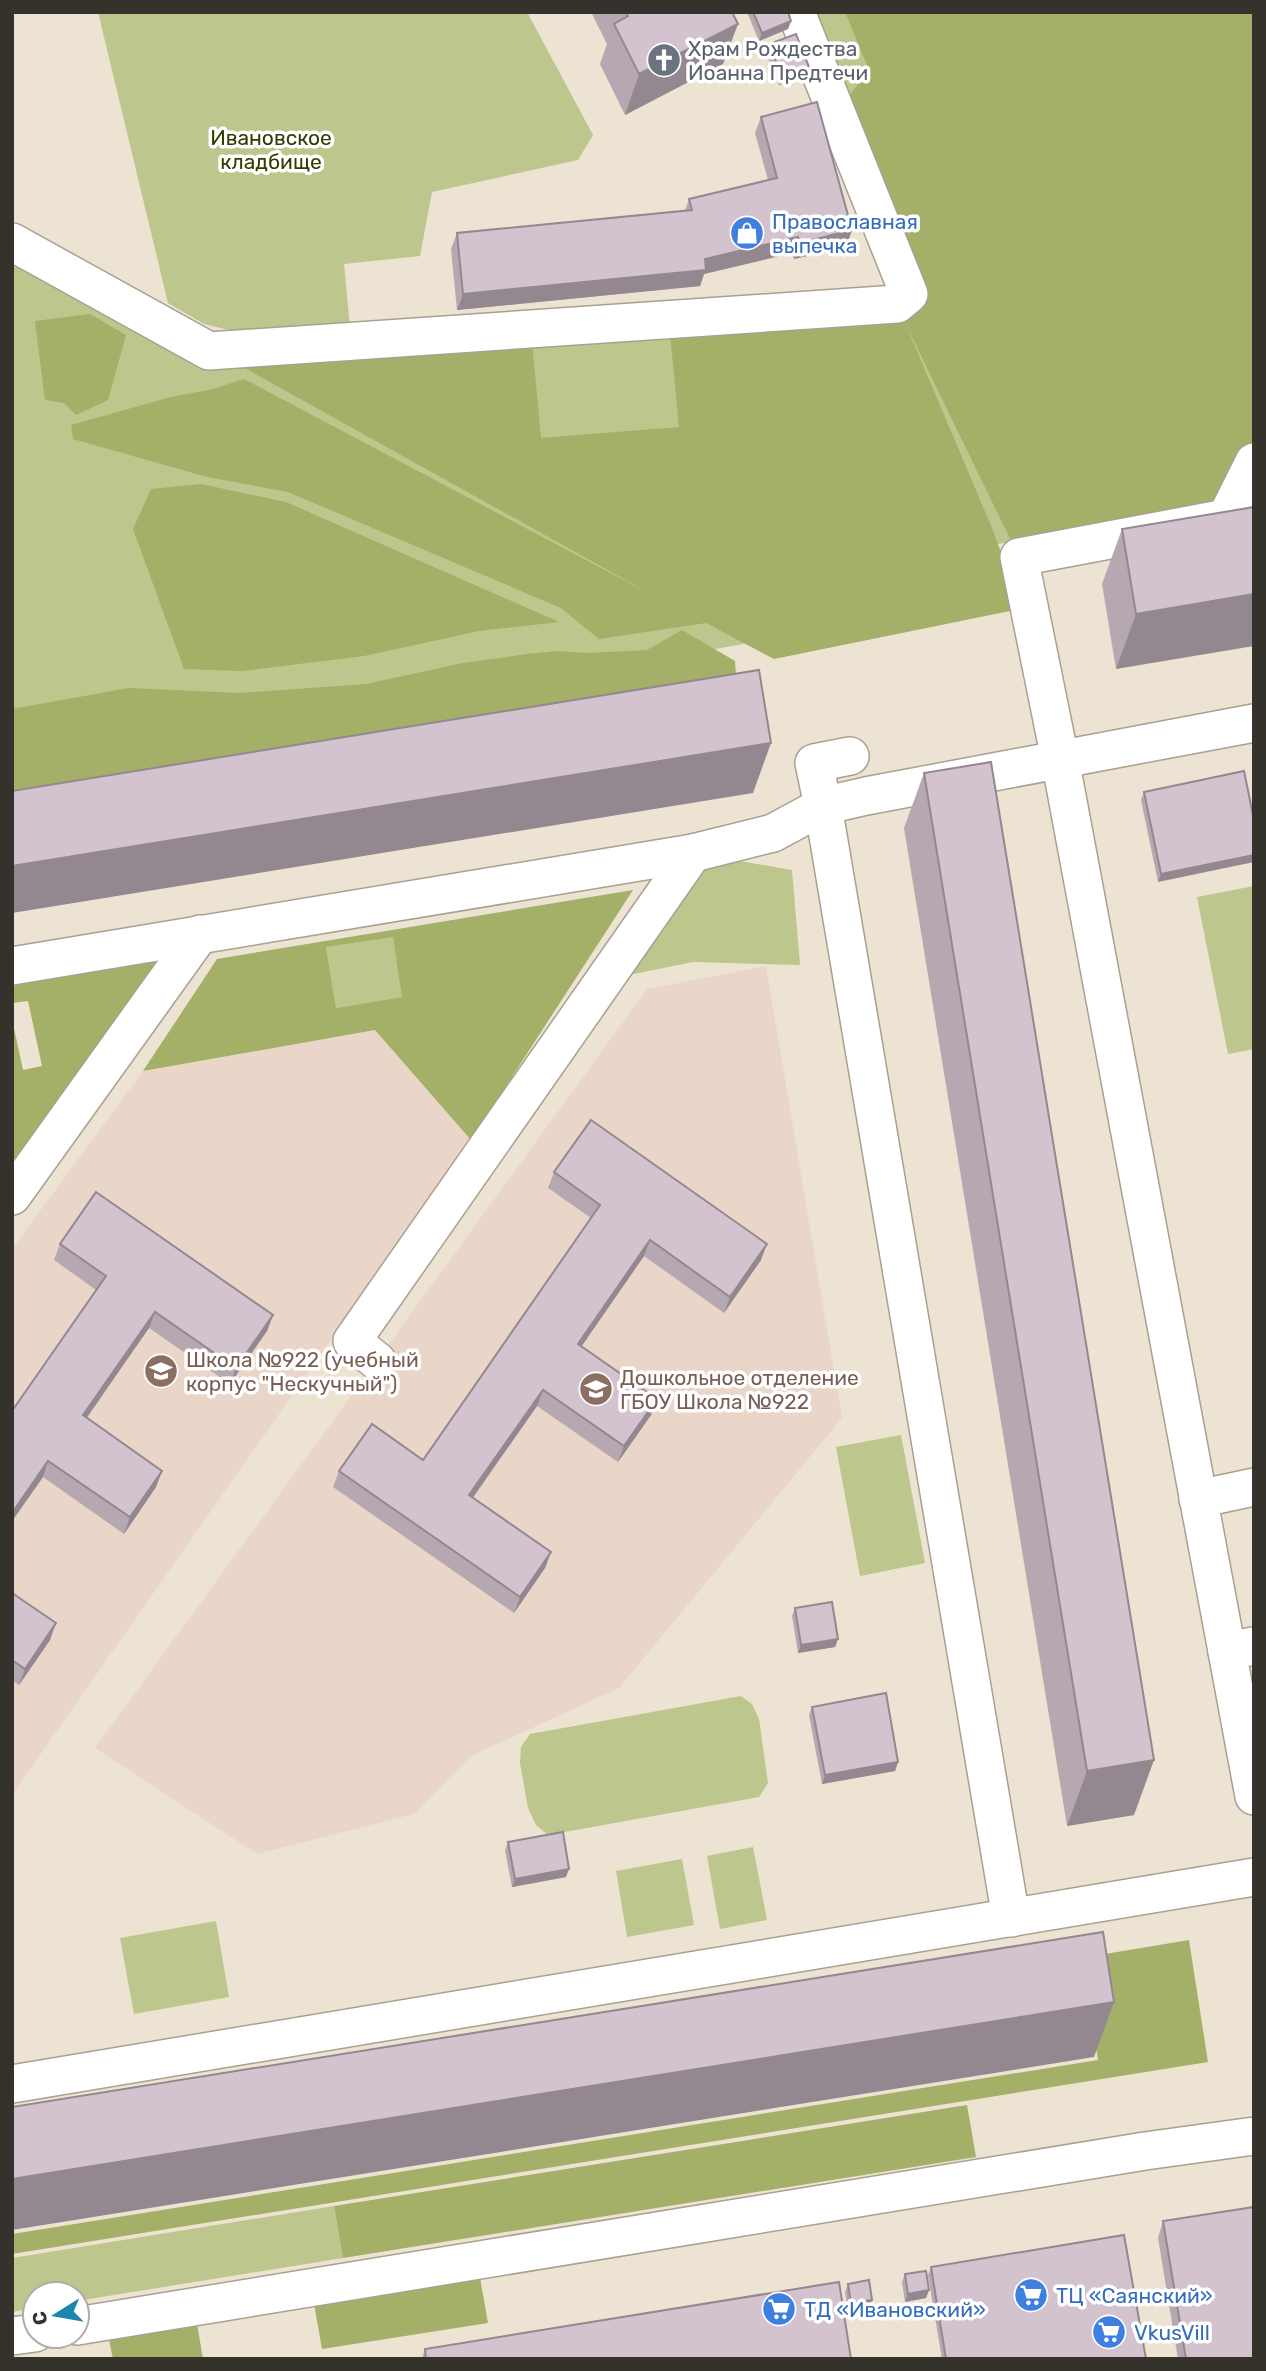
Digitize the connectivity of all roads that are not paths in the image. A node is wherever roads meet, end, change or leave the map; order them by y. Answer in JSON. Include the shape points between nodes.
{"nodes":[{"id":1,"x":796,"y":12,"type":"edge"},
{"id":2,"x":12,"y":242,"type":"edge"},
{"id":3,"x":1254,"y":462,"type":"edge"},
{"id":4,"x":1254,"y":723,"type":"edge"},
{"id":5,"x":850,"y":756,"type":"dead end"},
{"id":6,"x":1060,"y":759,"type":"junction"},
{"id":7,"x":823,"y":806,"type":"junction"},
{"id":8,"x":693,"y":853,"type":"junction"},
{"id":9,"x":200,"y":934,"type":"junction"},
{"id":10,"x":12,"y":965,"type":"edge"},
{"id":11,"x":12,"y":1196,"type":"edge"},
{"id":12,"x":377,"y":1361,"type":"dead end"},
{"id":13,"x":1254,"y":1487,"type":"edge"},
{"id":14,"x":1198,"y":1499,"type":"junction"},
{"id":15,"x":1240,"y":1649,"type":"edge"},
{"id":16,"x":1254,"y":1796,"type":"edge"},
{"id":17,"x":1254,"y":1877,"type":"edge"},
{"id":18,"x":1011,"y":1917,"type":"junction"},
{"id":19,"x":12,"y":2084,"type":"edge"},
{"id":20,"x":1254,"y":2136,"type":"edge"},
{"id":21,"x":91,"y":2324,"type":"edge"}],
"edges":[{"from":1,"to":2,"type":"lane","via":[[909,294],[897,304],[719,309],[209,351],[184,326]]},
{"from":3,"to":6,"type":"lane","via":[[1226,518],[1018,557]]},
{"from":4,"to":6,"type":"lane"},
{"from":5,"to":7,"type":"lane","via":[[814,763]]},
{"from":6,"to":7,"type":"lane"},
{"from":6,"to":14,"type":"lane"},
{"from":7,"to":8,"type":"lane","via":[[774,834]]},
{"from":7,"to":18,"type":"lane"},
{"from":8,"to":9,"type":"lane"},
{"from":8,"to":12,"type":"lane","via":[[352,1342]]},
{"from":9,"to":10,"type":"lane"},
{"from":9,"to":11,"type":"lane"},
{"from":13,"to":14,"type":"lane"},
{"from":14,"to":15,"type":"lane"},
{"from":15,"to":16,"type":"lane"},
{"from":17,"to":18,"type":"lane"},
{"from":18,"to":19,"type":"lane"},
{"from":20,"to":21,"type":"lane"}]}
